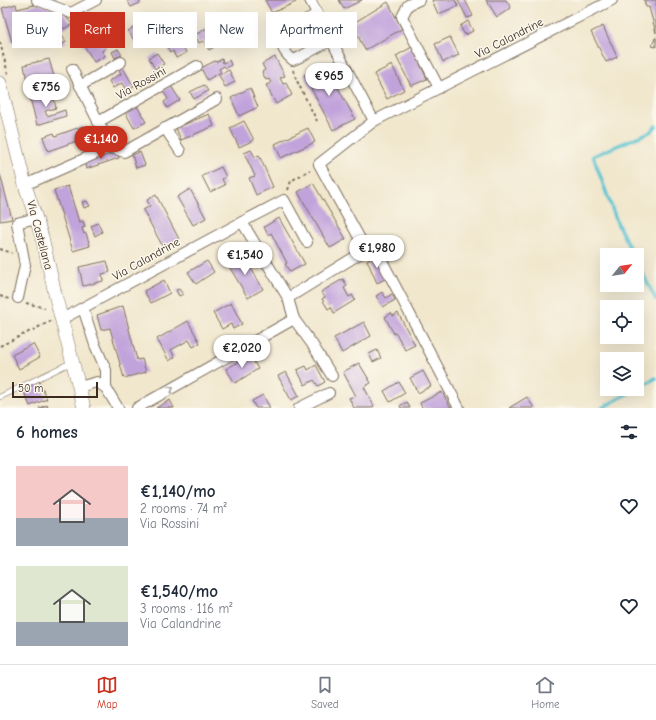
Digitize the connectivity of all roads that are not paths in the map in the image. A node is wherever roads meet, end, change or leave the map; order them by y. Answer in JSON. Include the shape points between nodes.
{"nodes":[{"id":1,"x":37,"y":0,"type":"edge"},
{"id":2,"x":96,"y":0,"type":"edge"},
{"id":3,"x":310,"y":0,"type":"edge"},
{"id":4,"x":419,"y":0,"type":"edge"},
{"id":5,"x":612,"y":0,"type":"edge"},
{"id":6,"x":84,"y":3,"type":"edge"},
{"id":7,"x":316,"y":12,"type":"edge"},
{"id":8,"x":282,"y":48,"type":"edge"},
{"id":9,"x":316,"y":48,"type":"edge"},
{"id":10,"x":335,"y":48,"type":"edge"},
{"id":11,"x":121,"y":62,"type":"dead end"},
{"id":12,"x":197,"y":66,"type":"dead end"},
{"id":13,"x":72,"y":69,"type":"dead end"},
{"id":14,"x":0,"y":83,"type":"edge"},
{"id":15,"x":80,"y":86,"type":"junction"},
{"id":16,"x":439,"y":88,"type":"junction"},
{"id":17,"x":217,"y":99,"type":"dead end"},
{"id":18,"x":374,"y":121,"type":"junction"},
{"id":19,"x":98,"y":122,"type":"junction"},
{"id":20,"x":165,"y":128,"type":"junction"},
{"id":21,"x":111,"y":147,"type":"junction"},
{"id":22,"x":180,"y":151,"type":"dead end"},
{"id":23,"x":25,"y":185,"type":"junction"},
{"id":24,"x":36,"y":218,"type":"junction"},
{"id":25,"x":242,"y":222,"type":"junction"},
{"id":26,"x":307,"y":242,"type":"dead end"},
{"id":27,"x":366,"y":250,"type":"junction"},
{"id":28,"x":18,"y":298,"type":"dead end"},
{"id":29,"x":288,"y":298,"type":"junction"},
{"id":30,"x":84,"y":308,"type":"junction"},
{"id":31,"x":61,"y":317,"type":"junction"},
{"id":32,"x":294,"y":319,"type":"junction"},
{"id":33,"x":72,"y":362,"type":"junction"},
{"id":34,"x":332,"y":376,"type":"dead end"},
{"id":35,"x":79,"y":387,"type":"junction"},
{"id":36,"x":106,"y":388,"type":"junction"},
{"id":37,"x":329,"y":393,"type":"dead end"},
{"id":38,"x":0,"y":397,"type":"edge"},
{"id":39,"x":84,"y":408,"type":"edge"},
{"id":40,"x":118,"y":408,"type":"edge"},
{"id":41,"x":137,"y":408,"type":"edge"},
{"id":42,"x":299,"y":408,"type":"edge"},
{"id":43,"x":459,"y":408,"type":"edge"}],
"edges":[{"from":1,"to":6,"type":"street","via":[[71,13]]},
{"from":2,"to":6,"type":"street"},
{"from":3,"to":7,"type":"street"},
{"from":4,"to":16,"type":"street","via":[[408,5],[402,17]]},
{"from":5,"to":16,"type":"street","name":"Via Calandrine"},
{"from":8,"to":9,"type":"street","via":[[292,60]]},
{"from":10,"to":18,"type":"street"},
{"from":11,"to":15,"type":"street"},
{"from":12,"to":19,"type":"street","name":"Via Rossini"},
{"from":13,"to":15,"type":"street"},
{"from":14,"to":23,"type":"street","name":"Via Castellana"},
{"from":15,"to":19,"type":"street"},
{"from":16,"to":18,"type":"street","name":"Via Calandrine"},
{"from":17,"to":20,"type":"street"},
{"from":18,"to":27,"type":"street","name":"Via Calandrine","via":[[319,164]]},
{"from":19,"to":21,"type":"street"},
{"from":20,"to":21,"type":"street","via":[[124,152]]},
{"from":20,"to":22,"type":"street"},
{"from":21,"to":23,"type":"street"},
{"from":23,"to":24,"type":"street","name":"Via Castellana"},
{"from":24,"to":28,"type":"street","via":[[18,223],[25,265]]},
{"from":24,"to":31,"type":"street","name":"Via Castellana"},
{"from":25,"to":26,"type":"street","name":"Via Calandrine","via":[[284,200]]},
{"from":25,"to":29,"type":"street"},
{"from":25,"to":30,"type":"street","name":"Via Calandrine"},
{"from":27,"to":29,"type":"street"},
{"from":27,"to":43,"type":"street","via":[[378,252]]},
{"from":29,"to":32,"type":"street"},
{"from":30,"to":31,"type":"street","name":"Via Calandrine"},
{"from":30,"to":36,"type":"street","via":[[95,345],[106,370]]},
{"from":31,"to":33,"type":"street","name":"Via Castellana"},
{"from":32,"to":34,"type":"street"},
{"from":41,"to":32,"type":"street","one_way":true},
{"from":33,"to":35,"type":"street","name":"Via Castellana"},
{"from":33,"to":38,"type":"lane"},
{"from":35,"to":36,"type":"street","via":[[98,382]]},
{"from":35,"to":39,"type":"street","name":"Via Castellana"},
{"from":36,"to":40,"type":"street"},
{"from":37,"to":42,"type":"street"}]}
